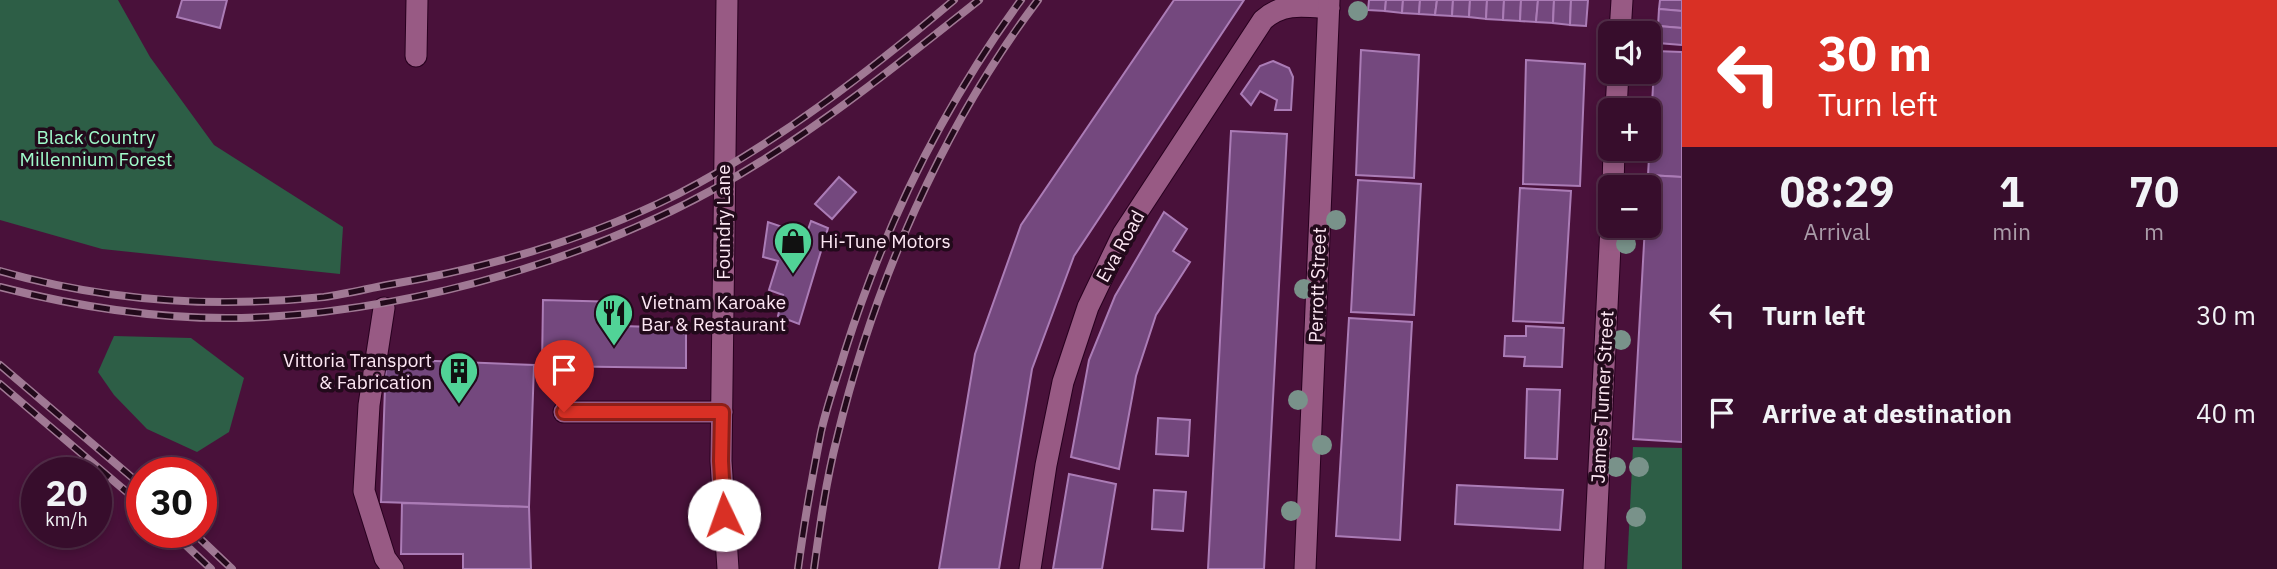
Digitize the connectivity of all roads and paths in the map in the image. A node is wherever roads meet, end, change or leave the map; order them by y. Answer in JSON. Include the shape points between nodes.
{"nodes":[{"id":1,"x":417,"y":0,"type":"edge"},
{"id":2,"x":727,"y":0,"type":"edge"},
{"id":3,"x":1622,"y":0,"type":"edge"},
{"id":4,"x":1329,"y":4,"type":"edge"},
{"id":5,"x":1621,"y":21,"type":"edge"},
{"id":6,"x":416,"y":56,"type":"dead end"},
{"id":7,"x":1610,"y":238,"type":"edge"},
{"id":8,"x":384,"y":308,"type":"dead end"},
{"id":9,"x":564,"y":412,"type":"dead end"},
{"id":10,"x":722,"y":412,"type":"junction"},
{"id":11,"x":393,"y":569,"type":"edge"},
{"id":12,"x":728,"y":569,"type":"edge"},
{"id":13,"x":1030,"y":569,"type":"edge"},
{"id":14,"x":1305,"y":569,"type":"edge"},
{"id":15,"x":1594,"y":569,"type":"edge"}],
"edges":[{"from":1,"to":6,"type":"street"},
{"from":2,"to":10,"type":"street","name":"Foundry Lane"},
{"from":3,"to":5,"type":"street"},
{"from":4,"to":13,"type":"street","name":"Eva Road","via":[[1289,6],[1263,20],[1123,234],[1088,306],[1063,382]]},
{"from":4,"to":14,"type":"street","name":"Perrott Street"},
{"from":7,"to":15,"type":"street","name":"James Turner Street"},
{"from":8,"to":11,"type":"street","via":[[369,405],[364,491],[385,558]]},
{"from":9,"to":10,"type":"street"},
{"from":10,"to":12,"type":"street","name":"Foundry Lane"}]}
